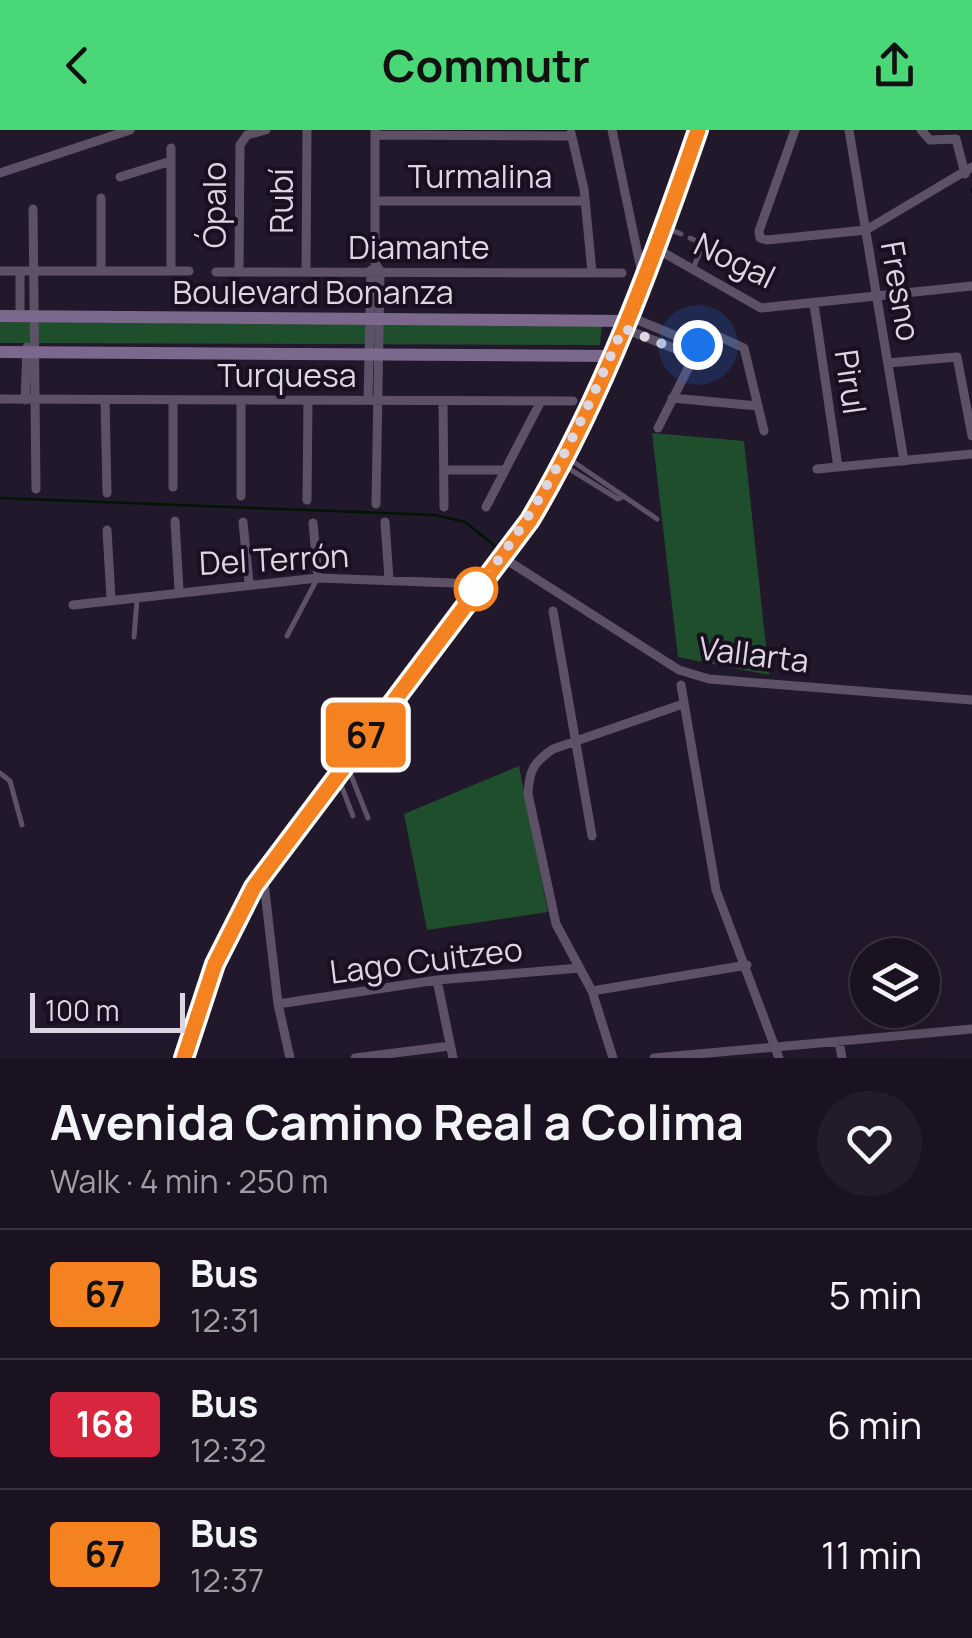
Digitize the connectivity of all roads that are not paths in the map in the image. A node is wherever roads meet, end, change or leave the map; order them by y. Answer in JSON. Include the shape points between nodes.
{"nodes":[{"id":1,"x":266,"y":130,"type":"edge"},
{"id":2,"x":306,"y":130,"type":"edge"},
{"id":3,"x":612,"y":130,"type":"edge"},
{"id":4,"x":698,"y":130,"type":"edge"},
{"id":5,"x":795,"y":130,"type":"edge"},
{"id":6,"x":849,"y":130,"type":"edge"},
{"id":7,"x":921,"y":130,"type":"edge"},
{"id":8,"x":123,"y":131,"type":"edge"},
{"id":9,"x":375,"y":133,"type":"edge"},
{"id":10,"x":498,"y":133,"type":"edge"},
{"id":11,"x":571,"y":133,"type":"edge"},
{"id":12,"x":170,"y":148,"type":"dead end"},
{"id":13,"x":170,"y":161,"type":"junction"},
{"id":14,"x":968,"y":170,"type":"edge"},
{"id":15,"x":0,"y":172,"type":"edge"},
{"id":16,"x":120,"y":178,"type":"dead end"},
{"id":17,"x":102,"y":198,"type":"dead end"},
{"id":18,"x":375,"y":201,"type":"junction"},
{"id":19,"x":585,"y":202,"type":"junction"},
{"id":20,"x":33,"y":210,"type":"dead end"},
{"id":21,"x":664,"y":226,"type":"junction"},
{"id":22,"x":866,"y":230,"type":"junction"},
{"id":23,"x":681,"y":234,"type":"dead end"},
{"id":24,"x":690,"y":238,"type":"dead end"},
{"id":25,"x":656,"y":249,"type":"junction"},
{"id":26,"x":375,"y":269,"type":"junction"},
{"id":27,"x":693,"y":269,"type":"junction"},
{"id":28,"x":0,"y":270,"type":"edge"},
{"id":29,"x":20,"y":270,"type":"junction"},
{"id":30,"x":33,"y":270,"type":"junction"},
{"id":31,"x":101,"y":271,"type":"junction"},
{"id":32,"x":171,"y":271,"type":"junction"},
{"id":33,"x":189,"y":271,"type":"dead end"},
{"id":34,"x":239,"y":271,"type":"junction"},
{"id":35,"x":216,"y":272,"type":"dead end"},
{"id":36,"x":306,"y":272,"type":"junction"},
{"id":37,"x":592,"y":272,"type":"junction"},
{"id":38,"x":622,"y":272,"type":"dead end"},
{"id":39,"x":643,"y":279,"type":"junction"},
{"id":40,"x":972,"y":286,"type":"edge"},
{"id":41,"x":877,"y":296,"type":"junction"},
{"id":42,"x":814,"y":304,"type":"junction"},
{"id":43,"x":0,"y":316,"type":"edge"},
{"id":44,"x":26,"y":317,"type":"junction"},
{"id":45,"x":374,"y":319,"type":"junction"},
{"id":46,"x":625,"y":321,"type":"junction"},
{"id":47,"x":698,"y":345,"type":"junction"},
{"id":48,"x":31,"y":348,"type":"junction"},
{"id":49,"x":0,"y":352,"type":"edge"},
{"id":50,"x":373,"y":354,"type":"junction"},
{"id":51,"x":610,"y":356,"type":"junction"},
{"id":52,"x":692,"y":356,"type":"junction"},
{"id":53,"x":888,"y":363,"type":"junction"},
{"id":54,"x":672,"y":398,"type":"junction"},
{"id":55,"x":0,"y":400,"type":"edge"},
{"id":56,"x":24,"y":400,"type":"junction"},
{"id":57,"x":36,"y":400,"type":"junction"},
{"id":58,"x":105,"y":400,"type":"junction"},
{"id":59,"x":173,"y":400,"type":"junction"},
{"id":60,"x":241,"y":400,"type":"junction"},
{"id":61,"x":308,"y":400,"type":"junction"},
{"id":62,"x":372,"y":400,"type":"junction"},
{"id":63,"x":443,"y":401,"type":"junction"},
{"id":64,"x":541,"y":401,"type":"junction"},
{"id":65,"x":574,"y":401,"type":"dead end"},
{"id":66,"x":758,"y":406,"type":"junction"},
{"id":67,"x":658,"y":428,"type":"dead end"},
{"id":68,"x":764,"y":431,"type":"dead end"},
{"id":69,"x":972,"y":436,"type":"edge"},
{"id":70,"x":972,"y":454,"type":"edge"},
{"id":71,"x":563,"y":460,"type":"junction"},
{"id":72,"x":904,"y":460,"type":"junction"},
{"id":73,"x":838,"y":467,"type":"junction"},
{"id":74,"x":817,"y":468,"type":"dead end"},
{"id":75,"x":444,"y":470,"type":"junction"},
{"id":76,"x":505,"y":470,"type":"junction"},
{"id":77,"x":173,"y":487,"type":"dead end"},
{"id":78,"x":36,"y":488,"type":"dead end"},
{"id":79,"x":107,"y":494,"type":"dead end"},
{"id":80,"x":241,"y":496,"type":"dead end"},
{"id":81,"x":307,"y":500,"type":"dead end"},
{"id":82,"x":376,"y":504,"type":"dead end"},
{"id":83,"x":444,"y":507,"type":"dead end"},
{"id":84,"x":486,"y":507,"type":"dead end"},
{"id":85,"x":657,"y":519,"type":"dead end"},
{"id":86,"x":174,"y":521,"type":"dead end"},
{"id":87,"x":243,"y":522,"type":"dead end"},
{"id":88,"x":385,"y":522,"type":"dead end"},
{"id":89,"x":314,"y":523,"type":"dead end"},
{"id":90,"x":108,"y":530,"type":"dead end"},
{"id":91,"x":502,"y":557,"type":"junction"},
{"id":92,"x":318,"y":578,"type":"junction"},
{"id":93,"x":389,"y":579,"type":"junction"},
{"id":94,"x":249,"y":583,"type":"junction"},
{"id":95,"x":480,"y":584,"type":"junction"},
{"id":96,"x":179,"y":590,"type":"junction"},
{"id":97,"x":137,"y":595,"type":"junction"},
{"id":98,"x":111,"y":598,"type":"junction"},
{"id":99,"x":73,"y":605,"type":"dead end"},
{"id":100,"x":553,"y":611,"type":"dead end"},
{"id":101,"x":134,"y":636,"type":"dead end"},
{"id":102,"x":287,"y":636,"type":"dead end"},
{"id":103,"x":681,"y":685,"type":"dead end"},
{"id":104,"x":972,"y":700,"type":"edge"},
{"id":105,"x":683,"y":704,"type":"junction"},
{"id":106,"x":577,"y":741,"type":"junction"},
{"id":107,"x":341,"y":768,"type":"junction"},
{"id":108,"x":0,"y":774,"type":"edge"},
{"id":109,"x":353,"y":816,"type":"dead end"},
{"id":110,"x":368,"y":818,"type":"dead end"},
{"id":111,"x":22,"y":825,"type":"dead end"},
{"id":112,"x":592,"y":836,"type":"dead end"},
{"id":113,"x":263,"y":874,"type":"junction"},
{"id":114,"x":747,"y":965,"type":"junction"},
{"id":115,"x":580,"y":968,"type":"junction"},
{"id":116,"x":437,"y":980,"type":"junction"},
{"id":117,"x":592,"y":991,"type":"junction"},
{"id":118,"x":278,"y":1004,"type":"junction"},
{"id":119,"x":972,"y":1029,"type":"edge"},
{"id":120,"x":839,"y":1041,"type":"junction"},
{"id":121,"x":450,"y":1046,"type":"junction"},
{"id":122,"x":777,"y":1046,"type":"junction"},
{"id":123,"x":184,"y":1058,"type":"edge"},
{"id":124,"x":290,"y":1058,"type":"edge"},
{"id":125,"x":359,"y":1058,"type":"edge"},
{"id":126,"x":452,"y":1058,"type":"edge"},
{"id":127,"x":596,"y":1058,"type":"edge"},
{"id":128,"x":614,"y":1058,"type":"edge"},
{"id":129,"x":654,"y":1058,"type":"edge"},
{"id":130,"x":779,"y":1058,"type":"edge"},
{"id":131,"x":842,"y":1058,"type":"edge"}],
"edges":[{"from":1,"to":34,"type":"street","name":"Ópalo","via":[[242,139]]},
{"from":2,"to":36,"type":"street","name":"Rubí"},
{"from":3,"to":39,"type":"street"},
{"from":4,"to":21,"type":"street"},
{"from":5,"to":22,"type":"street","via":[[760,238]]},
{"from":6,"to":22,"type":"street","name":"Fresno"},
{"from":7,"to":14,"type":"street","via":[[930,140],[956,138]]},
{"from":8,"to":15,"type":"street"},
{"from":9,"to":10,"type":"street"},
{"from":9,"to":18,"type":"street"},
{"from":10,"to":11,"type":"street"},
{"from":11,"to":19,"type":"street"},
{"from":12,"to":13,"type":"street"},
{"from":13,"to":16,"type":"street"},
{"from":13,"to":32,"type":"street"},
{"from":14,"to":22,"type":"street"},
{"from":17,"to":31,"type":"street"},
{"from":18,"to":19,"type":"street","name":"Turmalina"},
{"from":18,"to":26,"type":"street"},
{"from":19,"to":37,"type":"street"},
{"from":20,"to":30,"type":"street"},
{"from":21,"to":23,"type":"lane"},
{"from":21,"to":25,"type":"street"},
{"from":22,"to":41,"type":"street","name":"Fresno"},
{"from":24,"to":27,"type":"lane","via":[[702,244]]},
{"from":25,"to":27,"type":"street","name":"Nogal"},
{"from":25,"to":39,"type":"street"},
{"from":26,"to":36,"type":"street","name":"Diamante"},
{"from":26,"to":37,"type":"street","name":"Diamante"},
{"from":26,"to":45,"type":"street"},
{"from":27,"to":42,"type":"street","name":"Nogal","via":[[761,308]]},
{"from":28,"to":29,"type":"street"},
{"from":29,"to":30,"type":"street"},
{"from":29,"to":44,"type":"street"},
{"from":30,"to":31,"type":"street"},
{"from":30,"to":44,"type":"street"},
{"from":31,"to":32,"type":"street"},
{"from":32,"to":33,"type":"street"},
{"from":34,"to":35,"type":"street","name":"Diamante"},
{"from":34,"to":36,"type":"street","name":"Diamante"},
{"from":37,"to":38,"type":"street","name":"Diamante"},
{"from":39,"to":46,"type":"street"},
{"from":40,"to":41,"type":"street","name":"Nogal"},
{"from":41,"to":42,"type":"street","name":"Nogal"},
{"from":41,"to":53,"type":"street","name":"Fresno"},
{"from":42,"to":73,"type":"street","name":"Pirul"},
{"from":43,"to":44,"type":"street","name":"Boulevard Bonanza"},
{"from":44,"to":45,"type":"street","name":"Boulevard Bonanza"},
{"from":44,"to":48,"type":"street"},
{"from":45,"to":46,"type":"street","name":"Boulevard Bonanza"},
{"from":45,"to":50,"type":"street"},
{"from":46,"to":47,"type":"street"},
{"from":46,"to":51,"type":"street"},
{"from":46,"to":52,"type":"street"},
{"from":47,"to":52,"type":"street"},
{"from":47,"to":66,"type":"street","via":[[709,330],[742,345]]},
{"from":48,"to":49,"type":"street","name":"Boulevard Bonanza"},
{"from":48,"to":50,"type":"street","name":"Boulevard Bonanza"},
{"from":48,"to":56,"type":"street"},
{"from":48,"to":57,"type":"street"},
{"from":50,"to":51,"type":"street","name":"Boulevard Bonanza"},
{"from":50,"to":62,"type":"street"},
{"from":51,"to":71,"type":"street"},
{"from":52,"to":54,"type":"street"},
{"from":53,"to":69,"type":"street","via":[[957,358]]},
{"from":53,"to":72,"type":"street","name":"Fresno"},
{"from":54,"to":66,"type":"street"},
{"from":54,"to":67,"type":"street"},
{"from":55,"to":56,"type":"street","name":"Turquesa"},
{"from":56,"to":57,"type":"street","name":"Turquesa"},
{"from":57,"to":58,"type":"street","name":"Turquesa"},
{"from":57,"to":78,"type":"street"},
{"from":58,"to":59,"type":"street","name":"Turquesa"},
{"from":58,"to":79,"type":"street"},
{"from":59,"to":60,"type":"street","name":"Turquesa"},
{"from":59,"to":77,"type":"street"},
{"from":60,"to":61,"type":"street","name":"Turquesa"},
{"from":60,"to":80,"type":"street"},
{"from":61,"to":62,"type":"street","name":"Turquesa"},
{"from":61,"to":81,"type":"street"},
{"from":62,"to":63,"type":"street","name":"Turquesa"},
{"from":62,"to":82,"type":"street"},
{"from":63,"to":64,"type":"street","name":"Turquesa"},
{"from":63,"to":75,"type":"street"},
{"from":64,"to":65,"type":"street","name":"Turquesa"},
{"from":64,"to":76,"type":"street"},
{"from":66,"to":68,"type":"street"},
{"from":70,"to":72,"type":"street"},
{"from":71,"to":85,"type":"lane"},
{"from":71,"to":91,"type":"street"},
{"from":72,"to":73,"type":"street"},
{"from":73,"to":74,"type":"street"},
{"from":75,"to":76,"type":"street"},
{"from":75,"to":83,"type":"street"},
{"from":76,"to":84,"type":"street"},
{"from":86,"to":96,"type":"street"},
{"from":87,"to":94,"type":"street"},
{"from":88,"to":93,"type":"street"},
{"from":89,"to":92,"type":"street"},
{"from":90,"to":98,"type":"street"},
{"from":91,"to":95,"type":"street"},
{"from":91,"to":104,"type":"street","name":"Vallarta","via":[[679,670],[710,679]]},
{"from":92,"to":93,"type":"street","name":"Del Terrón"},
{"from":92,"to":94,"type":"street","name":"Del Terrón"},
{"from":92,"to":102,"type":"lane"},
{"from":93,"to":95,"type":"street","name":"Del Terrón"},
{"from":94,"to":96,"type":"street","name":"Del Terrón"},
{"from":95,"to":107,"type":"street"},
{"from":96,"to":97,"type":"street","name":"Del Terrón"},
{"from":97,"to":98,"type":"street","name":"Del Terrón"},
{"from":97,"to":101,"type":"lane"},
{"from":98,"to":99,"type":"street","name":"Del Terrón"},
{"from":100,"to":106,"type":"street"},
{"from":103,"to":105,"type":"street"},
{"from":105,"to":106,"type":"street"},
{"from":105,"to":114,"type":"street","via":[[716,890]]},
{"from":106,"to":112,"type":"street"},
{"from":106,"to":115,"type":"street","via":[[536,760],[528,794],[556,924]]},
{"from":107,"to":109,"type":"lane"},
{"from":107,"to":110,"type":"lane"},
{"from":107,"to":113,"type":"street"},
{"from":108,"to":111,"type":"lane","via":[[10,781]]},
{"from":113,"to":118,"type":"street"},
{"from":113,"to":123,"type":"street","via":[[215,964]]},
{"from":114,"to":117,"type":"street"},
{"from":114,"to":122,"type":"street"},
{"from":115,"to":116,"type":"street","name":"Lago Cuitzeo"},
{"from":115,"to":117,"type":"street"},
{"from":116,"to":118,"type":"street","name":"Lago Cuitzeo"},
{"from":116,"to":121,"type":"street"},
{"from":117,"to":128,"type":"street"},
{"from":118,"to":124,"type":"street"},
{"from":119,"to":120,"type":"street"},
{"from":120,"to":122,"type":"street"},
{"from":120,"to":131,"type":"street"},
{"from":121,"to":125,"type":"street"},
{"from":121,"to":126,"type":"street"},
{"from":122,"to":129,"type":"street"},
{"from":122,"to":130,"type":"street"},
{"from":127,"to":128,"type":"street"}]}
